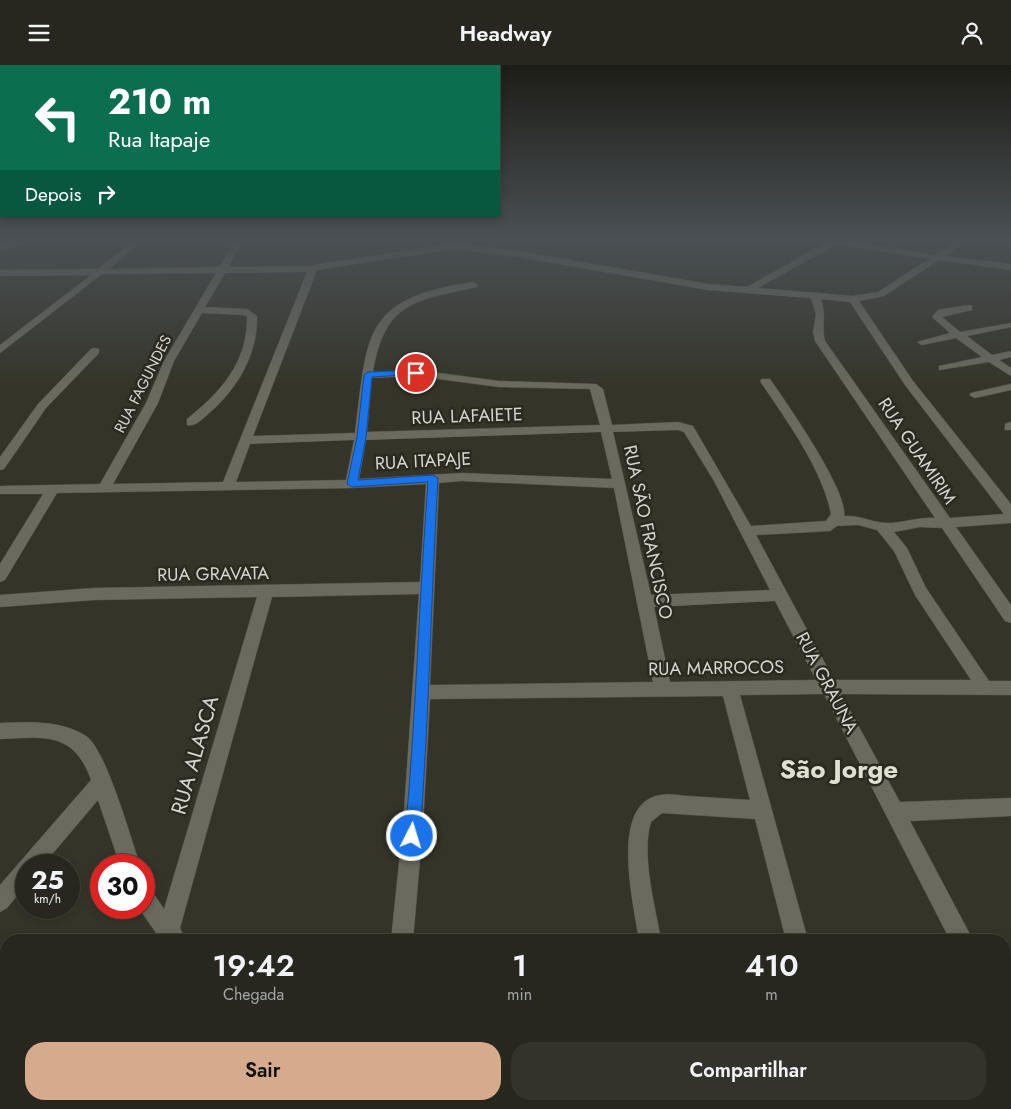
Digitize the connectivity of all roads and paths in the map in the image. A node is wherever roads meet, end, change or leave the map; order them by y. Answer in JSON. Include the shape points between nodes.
{"nodes":[{"id":1,"x":79,"y":290,"type":"edge"},
{"id":2,"x":211,"y":290,"type":"edge"},
{"id":3,"x":305,"y":290,"type":"edge"},
{"id":4,"x":447,"y":290,"type":"edge"},
{"id":5,"x":736,"y":290,"type":"edge"},
{"id":6,"x":886,"y":290,"type":"edge"},
{"id":7,"x":747,"y":291,"type":"joint"},
{"id":8,"x":816,"y":298,"type":"junction"},
{"id":9,"x":853,"y":299,"type":"junction"},
{"id":10,"x":969,"y":307,"type":"dead end"},
{"id":11,"x":200,"y":310,"type":"junction"},
{"id":12,"x":1009,"y":325,"type":"dead end"},
{"id":13,"x":958,"y":335,"type":"junction"},
{"id":14,"x":922,"y":343,"type":"dead end"},
{"id":15,"x":0,"y":350,"type":"edge"},
{"id":16,"x":95,"y":351,"type":"dead end"},
{"id":17,"x":1011,"y":354,"type":"edge"},
{"id":18,"x":989,"y":358,"type":"junction"},
{"id":19,"x":943,"y":368,"type":"dead end"},
{"id":20,"x":1011,"y":373,"type":"edge"},
{"id":21,"x":368,"y":375,"type":"junction"},
{"id":22,"x":766,"y":381,"type":"dead end"},
{"id":23,"x":1011,"y":387,"type":"edge"},
{"id":24,"x":975,"y":395,"type":"dead end"},
{"id":25,"x":191,"y":422,"type":"dead end"},
{"id":26,"x":605,"y":429,"type":"junction"},
{"id":27,"x":689,"y":429,"type":"joint"},
{"id":28,"x":361,"y":437,"type":"junction"},
{"id":29,"x":246,"y":441,"type":"junction"},
{"id":30,"x":0,"y":466,"type":"edge"},
{"id":31,"x":433,"y":478,"type":"junction"},
{"id":32,"x":352,"y":484,"type":"junction"},
{"id":33,"x":620,"y":484,"type":"junction"},
{"id":34,"x":227,"y":487,"type":"junction"},
{"id":35,"x":104,"y":489,"type":"junction"},
{"id":36,"x":0,"y":490,"type":"edge"},
{"id":37,"x":52,"y":491,"type":"junction"},
{"id":38,"x":1011,"y":513,"type":"edge"},
{"id":39,"x":1011,"y":518,"type":"edge"},
{"id":40,"x":835,"y":521,"type":"junction"},
{"id":41,"x":945,"y":523,"type":"junction"},
{"id":42,"x":882,"y":527,"type":"junction"},
{"id":43,"x":746,"y":531,"type":"junction"},
{"id":44,"x":0,"y":576,"type":"edge"},
{"id":45,"x":426,"y":588,"type":"junction"},
{"id":46,"x":266,"y":592,"type":"junction"},
{"id":47,"x":780,"y":595,"type":"junction"},
{"id":48,"x":0,"y":601,"type":"edge"},
{"id":49,"x":644,"y":601,"type":"junction"},
{"id":50,"x":1011,"y":617,"type":"edge"},
{"id":51,"x":830,"y":687,"type":"junction"},
{"id":52,"x":985,"y":688,"type":"junction"},
{"id":53,"x":1011,"y":688,"type":"edge"},
{"id":54,"x":663,"y":689,"type":"junction"},
{"id":55,"x":730,"y":689,"type":"junction"},
{"id":56,"x":422,"y":692,"type":"junction"},
{"id":57,"x":0,"y":731,"type":"edge"},
{"id":58,"x":101,"y":782,"type":"junction"},
{"id":59,"x":1011,"y":807,"type":"edge"},
{"id":60,"x":762,"y":811,"type":"junction"},
{"id":61,"x":894,"y":812,"type":"junction"},
{"id":62,"x":39,"y":854,"type":"edge"},
{"id":63,"x":126,"y":854,"type":"edge"},
{"id":64,"x":15,"y":883,"type":"edge"},
{"id":65,"x":0,"y":901,"type":"edge"},
{"id":66,"x":155,"y":912,"type":"edge"},
{"id":67,"x":171,"y":934,"type":"edge"},
{"id":68,"x":173,"y":934,"type":"edge"},
{"id":69,"x":403,"y":934,"type":"edge"},
{"id":70,"x":649,"y":934,"type":"edge"},
{"id":71,"x":795,"y":934,"type":"edge"},
{"id":72,"x":959,"y":934,"type":"edge"}],
"edges":[{"from":1,"to":15,"type":"street"},
{"from":2,"to":11,"type":"street","name":"RUA FAGUNDES"},
{"from":3,"to":29,"type":"street"},
{"from":4,"to":21,"type":"street","via":[[414,300],[388,318],[377,331]]},
{"from":5,"to":7,"type":"street"},
{"from":6,"to":9,"type":"street"},
{"from":7,"to":8,"type":"street"},
{"from":8,"to":9,"type":"street"},
{"from":8,"to":41,"type":"street","name":"RUA GUAMIRIM","via":[[821,315],[820,341]]},
{"from":9,"to":38,"type":"street","via":[[926,405]]},
{"from":10,"to":13,"type":"street","via":[[938,315],[942,323]]},
{"from":11,"to":25,"type":"street","via":[[247,312],[252,316],[253,328],[228,387]]},
{"from":11,"to":35,"type":"street","name":"RUA FAGUNDES","via":[[169,361],[152,403]]},
{"from":12,"to":13,"type":"street"},
{"from":13,"to":14,"type":"street"},
{"from":13,"to":18,"type":"street"},
{"from":16,"to":30,"type":"street","via":[[42,406]]},
{"from":17,"to":18,"type":"street"},
{"from":18,"to":19,"type":"street"},
{"from":18,"to":20,"type":"street"},
{"from":21,"to":26,"type":"street","name":"RUA SÃO FRANCISCO","via":[[416,373],[499,384],[592,386],[599,391]]},
{"from":21,"to":28,"type":"street"},
{"from":22,"to":40,"type":"street","via":[[794,424],[834,498],[838,509]]},
{"from":23,"to":24,"type":"street"},
{"from":26,"to":27,"type":"street","name":"RUA LAFAIETE","via":[[678,426]]},
{"from":26,"to":28,"type":"street","name":"RUA LAFAIETE"},
{"from":26,"to":33,"type":"street","name":"RUA SÃO FRANCISCO"},
{"from":27,"to":43,"type":"street","name":"RUA GRAUNA"},
{"from":28,"to":29,"type":"street","name":"RUA LAFAIETE"},
{"from":28,"to":32,"type":"street"},
{"from":29,"to":34,"type":"street"},
{"from":31,"to":32,"type":"street","name":"RUA ITAPAJE"},
{"from":31,"to":33,"type":"street","name":"RUA ITAPAJE"},
{"from":31,"to":45,"type":"street"},
{"from":32,"to":34,"type":"street","name":"RUA ITAPAJE"},
{"from":33,"to":49,"type":"street","name":"RUA SÃO FRANCISCO"},
{"from":34,"to":35,"type":"street","name":"RUA ITAPAJE"},
{"from":35,"to":37,"type":"street","name":"RUA ITAPAJE"},
{"from":36,"to":37,"type":"street","name":"RUA ITAPAJE"},
{"from":37,"to":44,"type":"street"},
{"from":39,"to":41,"type":"street"},
{"from":40,"to":42,"type":"street","via":[[858,520]]},
{"from":40,"to":43,"type":"street","via":[[830,526]]},
{"from":41,"to":42,"type":"street"},
{"from":41,"to":50,"type":"street","name":"RUA GUAMIRIM"},
{"from":42,"to":52,"type":"street","via":[[900,548],[920,591]]},
{"from":43,"to":47,"type":"street","name":"RUA GRAUNA"},
{"from":45,"to":46,"type":"street","name":"RUA GRAVATA"},
{"from":45,"to":56,"type":"street"},
{"from":46,"to":48,"type":"street","name":"RUA GRAVATA","via":[[94,594]]},
{"from":46,"to":68,"type":"street","name":"RUA ALASCA"},
{"from":47,"to":49,"type":"street"},
{"from":47,"to":51,"type":"street","name":"RUA GRAUNA"},
{"from":49,"to":54,"type":"street","name":"RUA SÃO FRANCISCO"},
{"from":51,"to":52,"type":"street","name":"RUA MARROCOS"},
{"from":51,"to":55,"type":"street","name":"RUA MARROCOS"},
{"from":51,"to":61,"type":"street","name":"RUA GRAUNA"},
{"from":52,"to":53,"type":"street","name":"RUA MARROCOS"},
{"from":54,"to":55,"type":"street","name":"RUA MARROCOS"},
{"from":54,"to":56,"type":"street","name":"RUA MARROCOS"},
{"from":55,"to":60,"type":"street"},
{"from":56,"to":69,"type":"street"},
{"from":57,"to":58,"type":"street","via":[[52,732],[78,740],[90,754]]},
{"from":58,"to":62,"type":"street"},
{"from":58,"to":63,"type":"street"},
{"from":59,"to":61,"type":"street"},
{"from":60,"to":70,"type":"street","via":[[661,804],[643,816],[639,853]]},
{"from":60,"to":71,"type":"street"},
{"from":61,"to":72,"type":"street","name":"RUA GRAUNA"},
{"from":64,"to":65,"type":"street"},
{"from":66,"to":67,"type":"street"}]}
